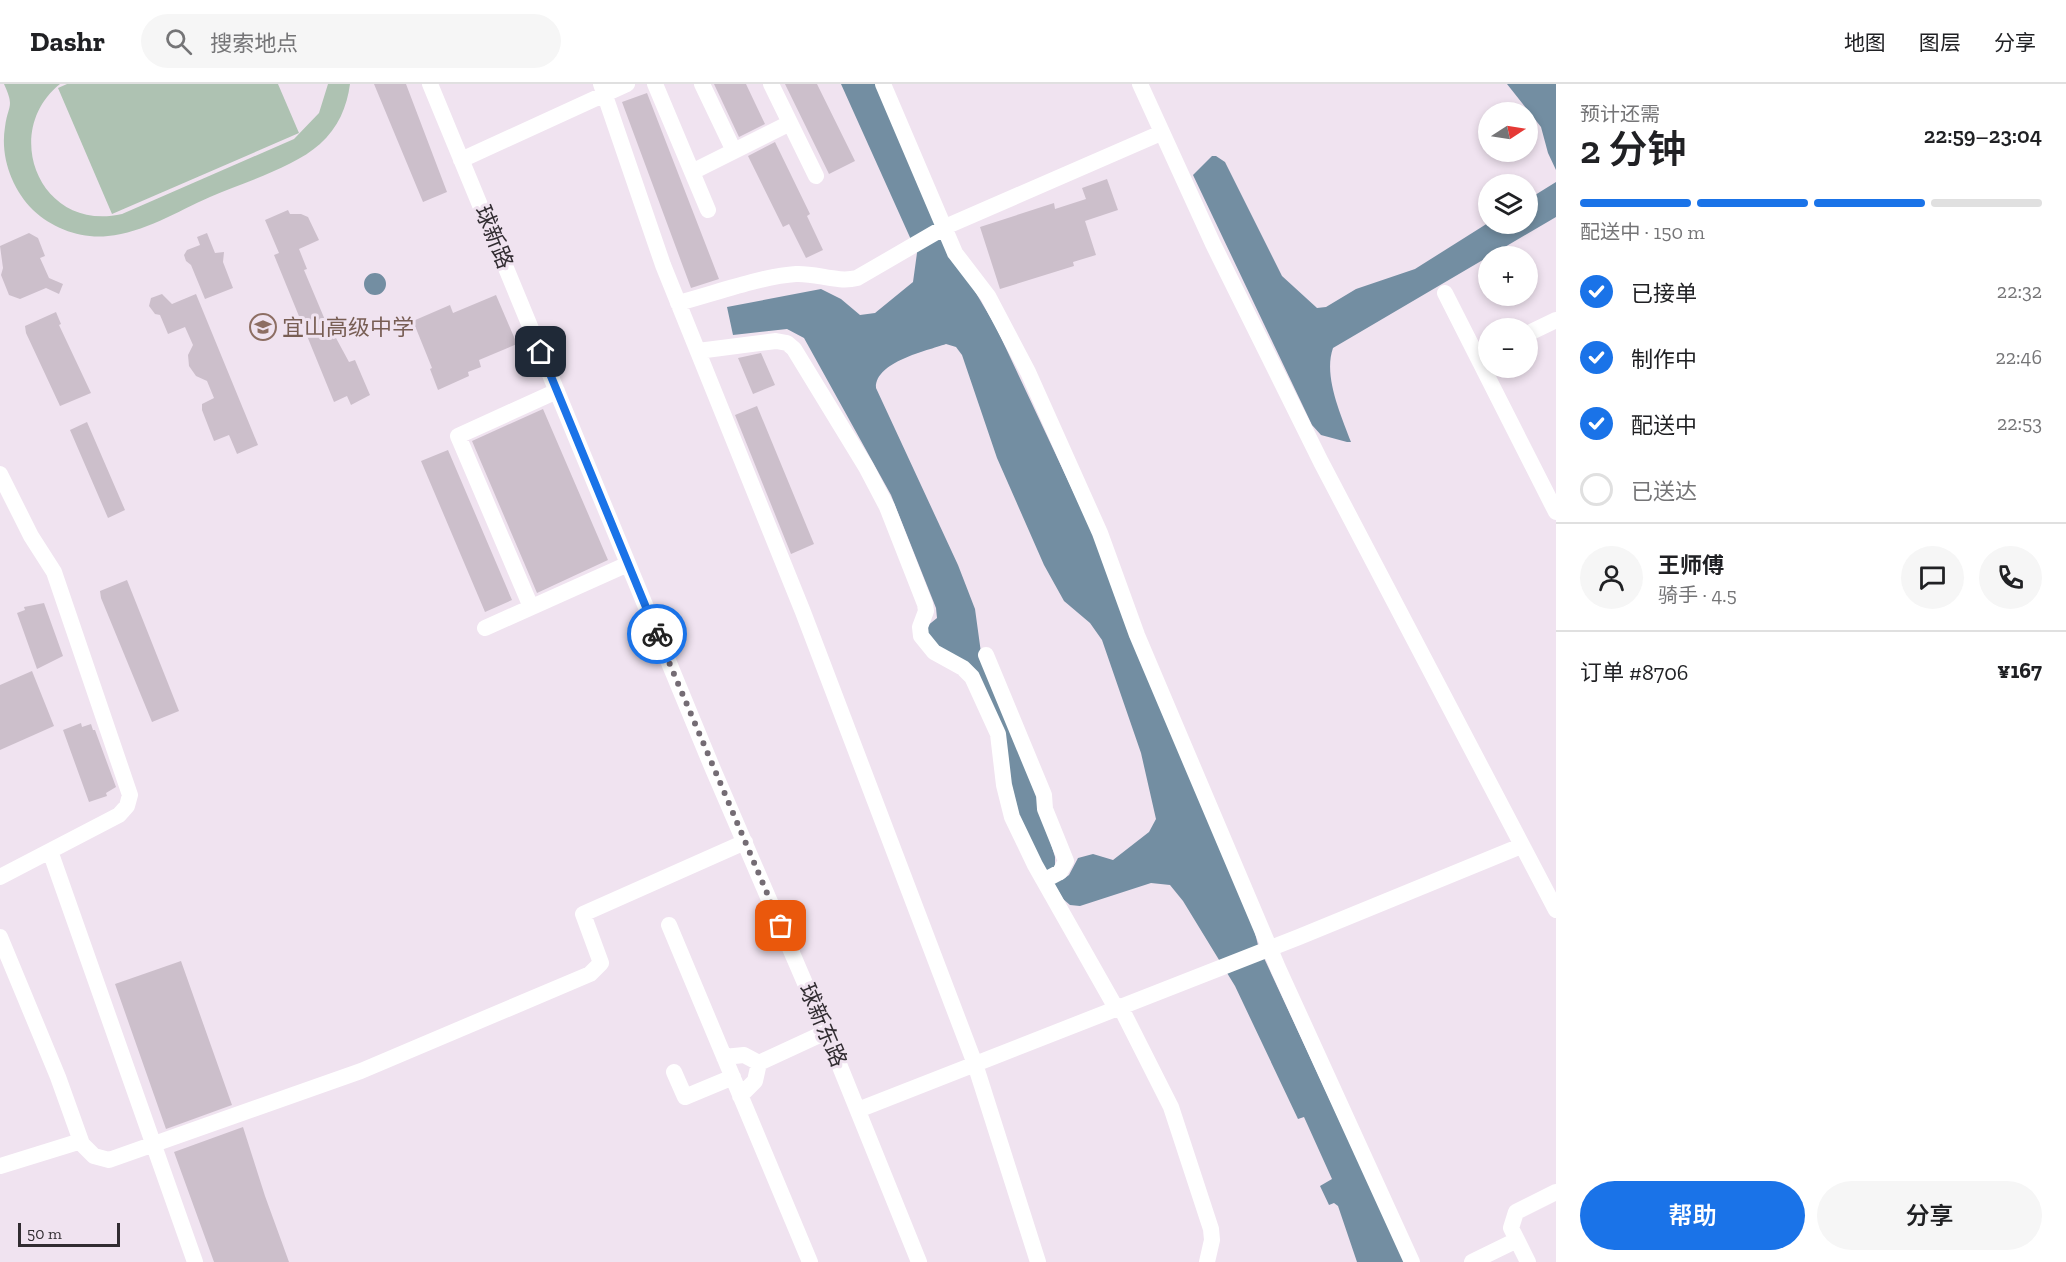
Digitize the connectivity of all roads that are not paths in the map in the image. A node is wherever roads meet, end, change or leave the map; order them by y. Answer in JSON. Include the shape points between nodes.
{"nodes":[{"id":1,"x":430,"y":84,"type":"edge"},
{"id":2,"x":627,"y":84,"type":"edge"},
{"id":3,"x":656,"y":84,"type":"edge"},
{"id":4,"x":702,"y":84,"type":"edge"},
{"id":5,"x":771,"y":84,"type":"edge"},
{"id":6,"x":883,"y":84,"type":"edge"},
{"id":7,"x":1140,"y":84,"type":"edge"},
{"id":8,"x":602,"y":89,"type":"edge"},
{"id":9,"x":790,"y":123,"type":"junction"},
{"id":10,"x":1161,"y":133,"type":"junction"},
{"id":11,"x":734,"y":151,"type":"junction"},
{"id":12,"x":461,"y":160,"type":"junction"},
{"id":13,"x":692,"y":172,"type":"junction"},
{"id":14,"x":816,"y":176,"type":"dead end"},
{"id":15,"x":708,"y":210,"type":"dead end"},
{"id":16,"x":943,"y":228,"type":"junction"},
{"id":17,"x":1445,"y":294,"type":"dead end"},
{"id":18,"x":678,"y":303,"type":"junction"},
{"id":19,"x":1556,"y":320,"type":"edge"},
{"id":20,"x":1538,"y":329,"type":"edge"},
{"id":21,"x":1478,"y":347,"type":"edge"},
{"id":22,"x":698,"y":351,"type":"junction"},
{"id":23,"x":1494,"y":378,"type":"edge"},
{"id":24,"x":557,"y":391,"type":"junction"},
{"id":25,"x":0,"y":474,"type":"edge"},
{"id":26,"x":1556,"y":512,"type":"edge"},
{"id":27,"x":628,"y":564,"type":"junction"},
{"id":28,"x":531,"y":608,"type":"junction"},
{"id":29,"x":485,"y":628,"type":"dead end"},
{"id":30,"x":986,"y":655,"type":"dead end"},
{"id":31,"x":745,"y":842,"type":"junction"},
{"id":32,"x":1521,"y":846,"type":"junction"},
{"id":33,"x":50,"y":851,"type":"junction"},
{"id":34,"x":1052,"y":876,"type":"junction"},
{"id":35,"x":0,"y":877,"type":"edge"},
{"id":36,"x":1556,"y":910,"type":"edge"},
{"id":37,"x":669,"y":925,"type":"dead end"},
{"id":38,"x":0,"y":937,"type":"edge"},
{"id":39,"x":1267,"y":949,"type":"junction"},
{"id":40,"x":1118,"y":1007,"type":"junction"},
{"id":41,"x":826,"y":1032,"type":"junction"},
{"id":42,"x":724,"y":1057,"type":"junction"},
{"id":43,"x":759,"y":1063,"type":"junction"},
{"id":44,"x":975,"y":1064,"type":"junction"},
{"id":45,"x":674,"y":1072,"type":"dead end"},
{"id":46,"x":733,"y":1077,"type":"junction"},
{"id":47,"x":740,"y":1096,"type":"junction"},
{"id":48,"x":858,"y":1110,"type":"junction"},
{"id":49,"x":81,"y":1141,"type":"junction"},
{"id":50,"x":154,"y":1146,"type":"junction"},
{"id":51,"x":0,"y":1166,"type":"edge"},
{"id":52,"x":1556,"y":1192,"type":"edge"},
{"id":53,"x":1517,"y":1240,"type":"junction"},
{"id":54,"x":195,"y":1262,"type":"edge"},
{"id":55,"x":810,"y":1262,"type":"edge"},
{"id":56,"x":919,"y":1262,"type":"edge"},
{"id":57,"x":1038,"y":1262,"type":"edge"},
{"id":58,"x":1206,"y":1262,"type":"edge"},
{"id":59,"x":1412,"y":1262,"type":"edge"},
{"id":60,"x":1472,"y":1262,"type":"edge"},
{"id":61,"x":1528,"y":1262,"type":"edge"}],
"edges":[{"from":1,"to":12,"type":"street","name":"球新路"},
{"from":2,"to":8,"type":"street"},
{"from":3,"to":13,"type":"street"},
{"from":4,"to":11,"type":"street"},
{"from":5,"to":9,"type":"street"},
{"from":6,"to":16,"type":"street"},
{"from":7,"to":10,"type":"street"},
{"from":8,"to":12,"type":"street"},
{"from":8,"to":18,"type":"street"},
{"from":9,"to":11,"type":"street"},
{"from":9,"to":14,"type":"street"},
{"from":10,"to":16,"type":"street"},
{"from":10,"to":32,"type":"street","via":[[1321,462]]},
{"from":11,"to":13,"type":"street"},
{"from":12,"to":24,"type":"street","name":"球新路"},
{"from":13,"to":15,"type":"street"},
{"from":16,"to":18,"type":"street","via":[[851,279],[789,275]]},
{"from":16,"to":39,"type":"street","via":[[988,296],[1028,372],[1100,533],[1137,635]]},
{"from":17,"to":21,"type":"street"},
{"from":18,"to":22,"type":"street"},
{"from":19,"to":20,"type":"street"},
{"from":22,"to":34,"type":"street","via":[[776,341],[794,349],[887,507],[925,604],[921,636],[934,652],[972,677],[998,734],[1012,817]]},
{"from":22,"to":44,"type":"street","via":[[803,612]]},
{"from":23,"to":26,"type":"street"},
{"from":24,"to":27,"type":"street","name":"球新东路"},
{"from":24,"to":28,"type":"street","via":[[458,436]]},
{"from":25,"to":33,"type":"street","via":[[54,572],[129,790],[127,806],[119,815]]},
{"from":27,"to":28,"type":"street"},
{"from":27,"to":31,"type":"street","name":"球新东路"},
{"from":28,"to":29,"type":"street"},
{"from":30,"to":34,"type":"street","via":[[1044,795],[1045,809],[1066,861]]},
{"from":31,"to":41,"type":"street","name":"球新东路"},
{"from":31,"to":50,"type":"street","via":[[583,914],[601,963],[590,974],[361,1071]]},
{"from":32,"to":36,"type":"street"},
{"from":32,"to":39,"type":"street"},
{"from":33,"to":35,"type":"street"},
{"from":33,"to":50,"type":"street"},
{"from":34,"to":40,"type":"street"},
{"from":37,"to":42,"type":"street"},
{"from":38,"to":49,"type":"street"},
{"from":39,"to":40,"type":"street"},
{"from":39,"to":59,"type":"street"},
{"from":40,"to":44,"type":"street"},
{"from":40,"to":58,"type":"street","via":[[1171,1107],[1211,1229]]},
{"from":41,"to":43,"type":"street"},
{"from":41,"to":48,"type":"street","name":"球新东路"},
{"from":42,"to":43,"type":"street","via":[[744,1055]]},
{"from":42,"to":46,"type":"street"},
{"from":43,"to":47,"type":"street","via":[[755,1081]]},
{"from":44,"to":48,"type":"street"},
{"from":44,"to":57,"type":"street"},
{"from":45,"to":46,"type":"street","via":[[685,1097]]},
{"from":46,"to":47,"type":"street"},
{"from":47,"to":55,"type":"street"},
{"from":48,"to":56,"type":"street","name":"球新东路"},
{"from":49,"to":50,"type":"street","via":[[94,1156],[104,1160]]},
{"from":49,"to":51,"type":"street"},
{"from":50,"to":54,"type":"street"},
{"from":52,"to":53,"type":"street","via":[[1516,1212],[1511,1228]]},
{"from":53,"to":60,"type":"street"},
{"from":53,"to":61,"type":"street"}]}
